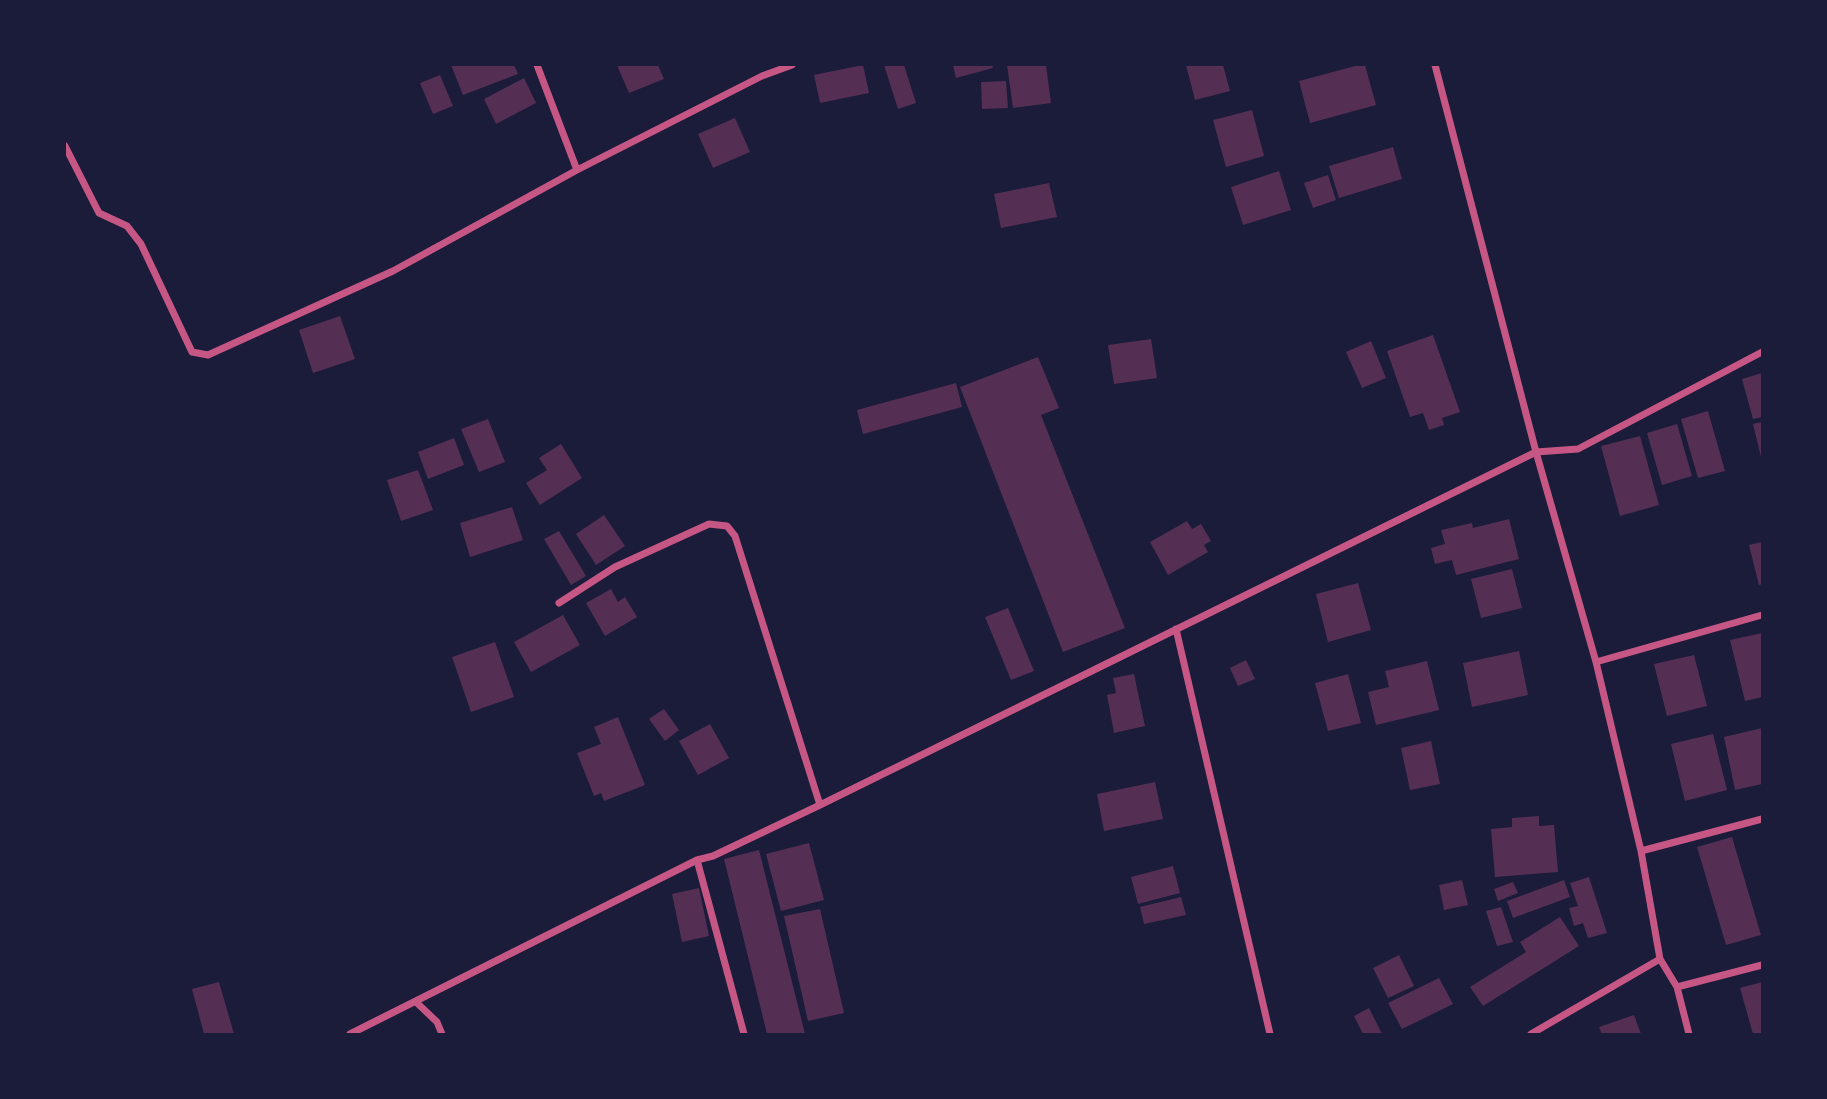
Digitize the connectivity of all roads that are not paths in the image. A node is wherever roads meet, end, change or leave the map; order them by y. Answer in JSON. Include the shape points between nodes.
{"nodes":[{"id":1,"x":537,"y":65,"type":"edge"},
{"id":2,"x":792,"y":65,"type":"edge"},
{"id":3,"x":1435,"y":65,"type":"edge"},
{"id":4,"x":780,"y":67,"type":"edge"},
{"id":5,"x":65,"y":146,"type":"edge"},
{"id":6,"x":577,"y":170,"type":"junction"},
{"id":7,"x":1762,"y":352,"type":"edge"},
{"id":8,"x":1536,"y":452,"type":"junction"},
{"id":9,"x":559,"y":603,"type":"dead end"},
{"id":10,"x":1762,"y":615,"type":"edge"},
{"id":11,"x":1176,"y":629,"type":"junction"},
{"id":12,"x":1596,"y":662,"type":"junction"},
{"id":13,"x":820,"y":805,"type":"junction"},
{"id":14,"x":1762,"y":819,"type":"edge"},
{"id":15,"x":1641,"y":851,"type":"junction"},
{"id":16,"x":697,"y":860,"type":"junction"},
{"id":17,"x":1660,"y":959,"type":"junction"},
{"id":18,"x":1762,"y":965,"type":"edge"},
{"id":19,"x":1677,"y":987,"type":"junction"},
{"id":20,"x":416,"y":1002,"type":"junction"},
{"id":21,"x":350,"y":1034,"type":"edge"},
{"id":22,"x":442,"y":1034,"type":"edge"},
{"id":23,"x":744,"y":1034,"type":"edge"},
{"id":24,"x":1270,"y":1034,"type":"edge"},
{"id":25,"x":1531,"y":1034,"type":"edge"},
{"id":26,"x":1689,"y":1034,"type":"edge"}],
"edges":[{"from":1,"to":6,"type":"street"},
{"from":2,"to":4,"type":"street"},
{"from":3,"to":8,"type":"street"},
{"from":4,"to":6,"type":"street"},
{"from":5,"to":6,"type":"street","via":[[99,213],[127,226],[141,244],[192,352],[208,355],[393,271]]},
{"from":7,"to":8,"type":"street","via":[[1577,449]]},
{"from":8,"to":11,"type":"street"},
{"from":8,"to":12,"type":"street"},
{"from":9,"to":13,"type":"street","via":[[615,567],[709,524],[727,526],[735,536]]},
{"from":10,"to":12,"type":"street"},
{"from":11,"to":13,"type":"street"},
{"from":11,"to":24,"type":"street"},
{"from":12,"to":15,"type":"street"},
{"from":13,"to":16,"type":"street"},
{"from":14,"to":15,"type":"street"},
{"from":15,"to":17,"type":"street"},
{"from":16,"to":20,"type":"street"},
{"from":16,"to":23,"type":"street"},
{"from":17,"to":19,"type":"street"},
{"from":17,"to":25,"type":"street"},
{"from":18,"to":19,"type":"street"},
{"from":19,"to":26,"type":"street"},
{"from":20,"to":21,"type":"street"},
{"from":20,"to":22,"type":"street","via":[[437,1022]]}]}
